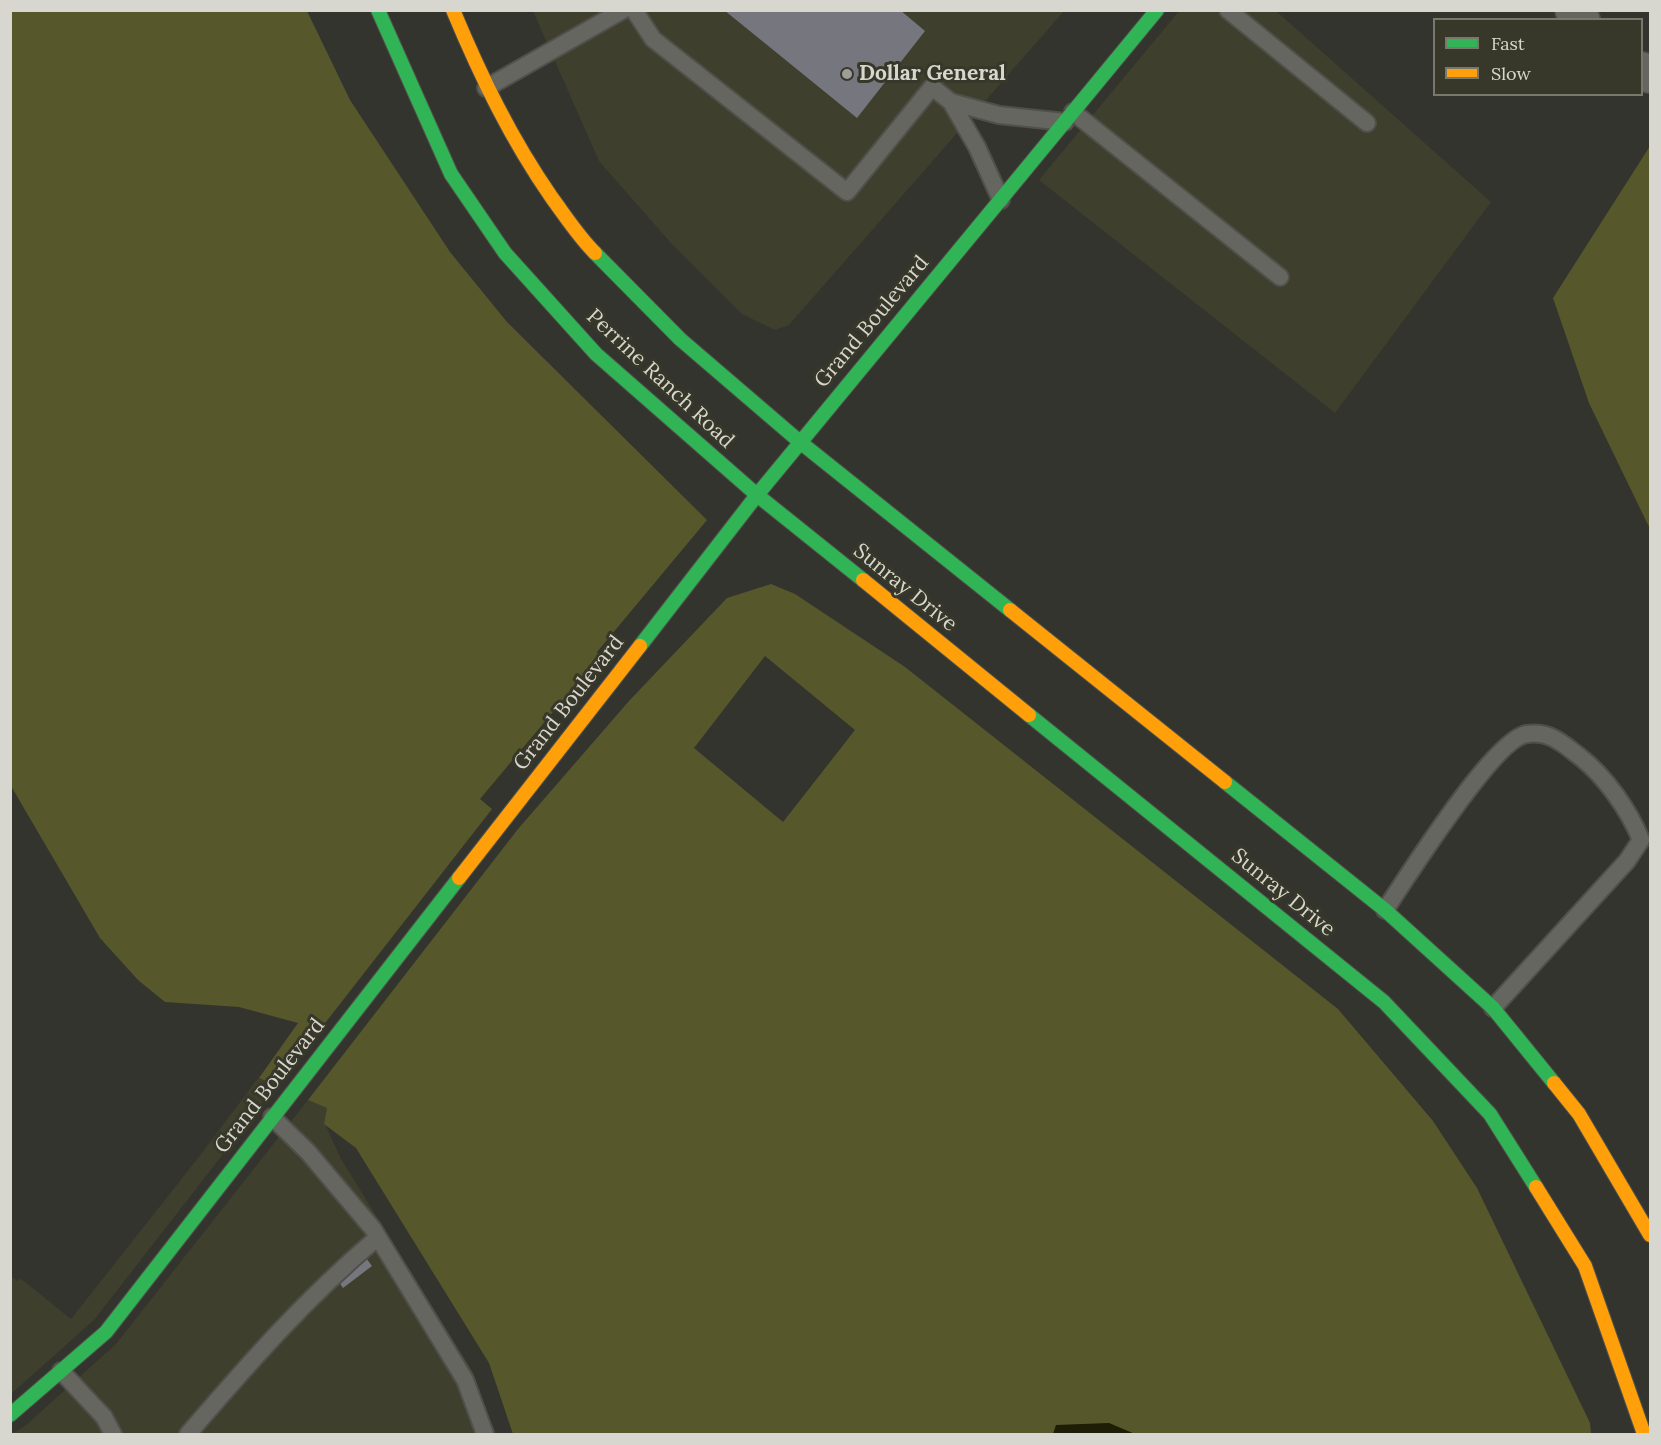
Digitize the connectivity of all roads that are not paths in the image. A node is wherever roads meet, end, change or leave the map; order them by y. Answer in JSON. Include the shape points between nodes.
{"nodes":[{"id":1,"x":378,"y":10,"type":"edge"},
{"id":2,"x":453,"y":10,"type":"edge"},
{"id":3,"x":622,"y":10,"type":"edge"},
{"id":4,"x":634,"y":10,"type":"edge"},
{"id":5,"x":1157,"y":10,"type":"edge"},
{"id":6,"x":1228,"y":10,"type":"edge"},
{"id":7,"x":486,"y":88,"type":"junction"},
{"id":8,"x":951,"y":102,"type":"junction"},
{"id":9,"x":1069,"y":117,"type":"junction"},
{"id":10,"x":1367,"y":123,"type":"dead end"},
{"id":11,"x":1001,"y":200,"type":"junction"},
{"id":12,"x":1280,"y":277,"type":"dead end"},
{"id":13,"x":800,"y":442,"type":"junction"},
{"id":14,"x":757,"y":495,"type":"junction"},
{"id":15,"x":1385,"y":910,"type":"junction"},
{"id":16,"x":1493,"y":1008,"type":"junction"},
{"id":17,"x":273,"y":1117,"type":"junction"},
{"id":18,"x":1650,"y":1235,"type":"edge"},
{"id":19,"x":378,"y":1237,"type":"junction"},
{"id":20,"x":61,"y":1371,"type":"junction"},
{"id":21,"x":10,"y":1415,"type":"edge"},
{"id":22,"x":113,"y":1434,"type":"edge"},
{"id":23,"x":188,"y":1434,"type":"edge"},
{"id":24,"x":485,"y":1434,"type":"edge"},
{"id":25,"x":1644,"y":1434,"type":"edge"}],
"edges":[{"from":1,"to":14,"type":"street","name":"Perrine Ranch Road","via":[[451,174],[505,253],[596,354]]},
{"from":2,"to":7,"type":"street","name":"Perrine Ranch Road"},
{"from":3,"to":7,"type":"lane"},
{"from":4,"to":8,"type":"lane","via":[[653,39],[847,192],[932,87]]},
{"from":5,"to":9,"type":"street","name":"Grand Boulevard"},
{"from":6,"to":10,"type":"lane"},
{"from":7,"to":13,"type":"street","name":"Perrine Ranch Road","via":[[523,156],[581,239],[680,339]]},
{"from":8,"to":9,"type":"lane","via":[[999,115]]},
{"from":8,"to":11,"type":"lane"},
{"from":9,"to":11,"type":"street","name":"Grand Boulevard"},
{"from":9,"to":12,"type":"lane"},
{"from":11,"to":13,"type":"street","name":"Grand Boulevard"},
{"from":13,"to":14,"type":"street","name":"Grand Boulevard"},
{"from":13,"to":15,"type":"street"},
{"from":14,"to":17,"type":"street","name":"Grand Boulevard"},
{"from":14,"to":25,"type":"street","name":"Sunray Drive","via":[[1384,1002],[1490,1114],[1585,1266]]},
{"from":15,"to":16,"type":"street"},
{"from":15,"to":16,"type":"lane","via":[[1461,798],[1499,754],[1524,734],[1548,733],[1590,764],[1633,820],[1641,840],[1627,861]]},
{"from":16,"to":18,"type":"street","via":[[1579,1114]]},
{"from":17,"to":19,"type":"lane","via":[[308,1152]]},
{"from":17,"to":20,"type":"street","name":"Grand Boulevard","via":[[106,1332]]},
{"from":19,"to":23,"type":"lane","via":[[282,1325]]},
{"from":19,"to":24,"type":"lane","via":[[465,1380]]},
{"from":20,"to":21,"type":"street","name":"Grand Boulevard"},
{"from":20,"to":22,"type":"lane","via":[[104,1417]]}]}
